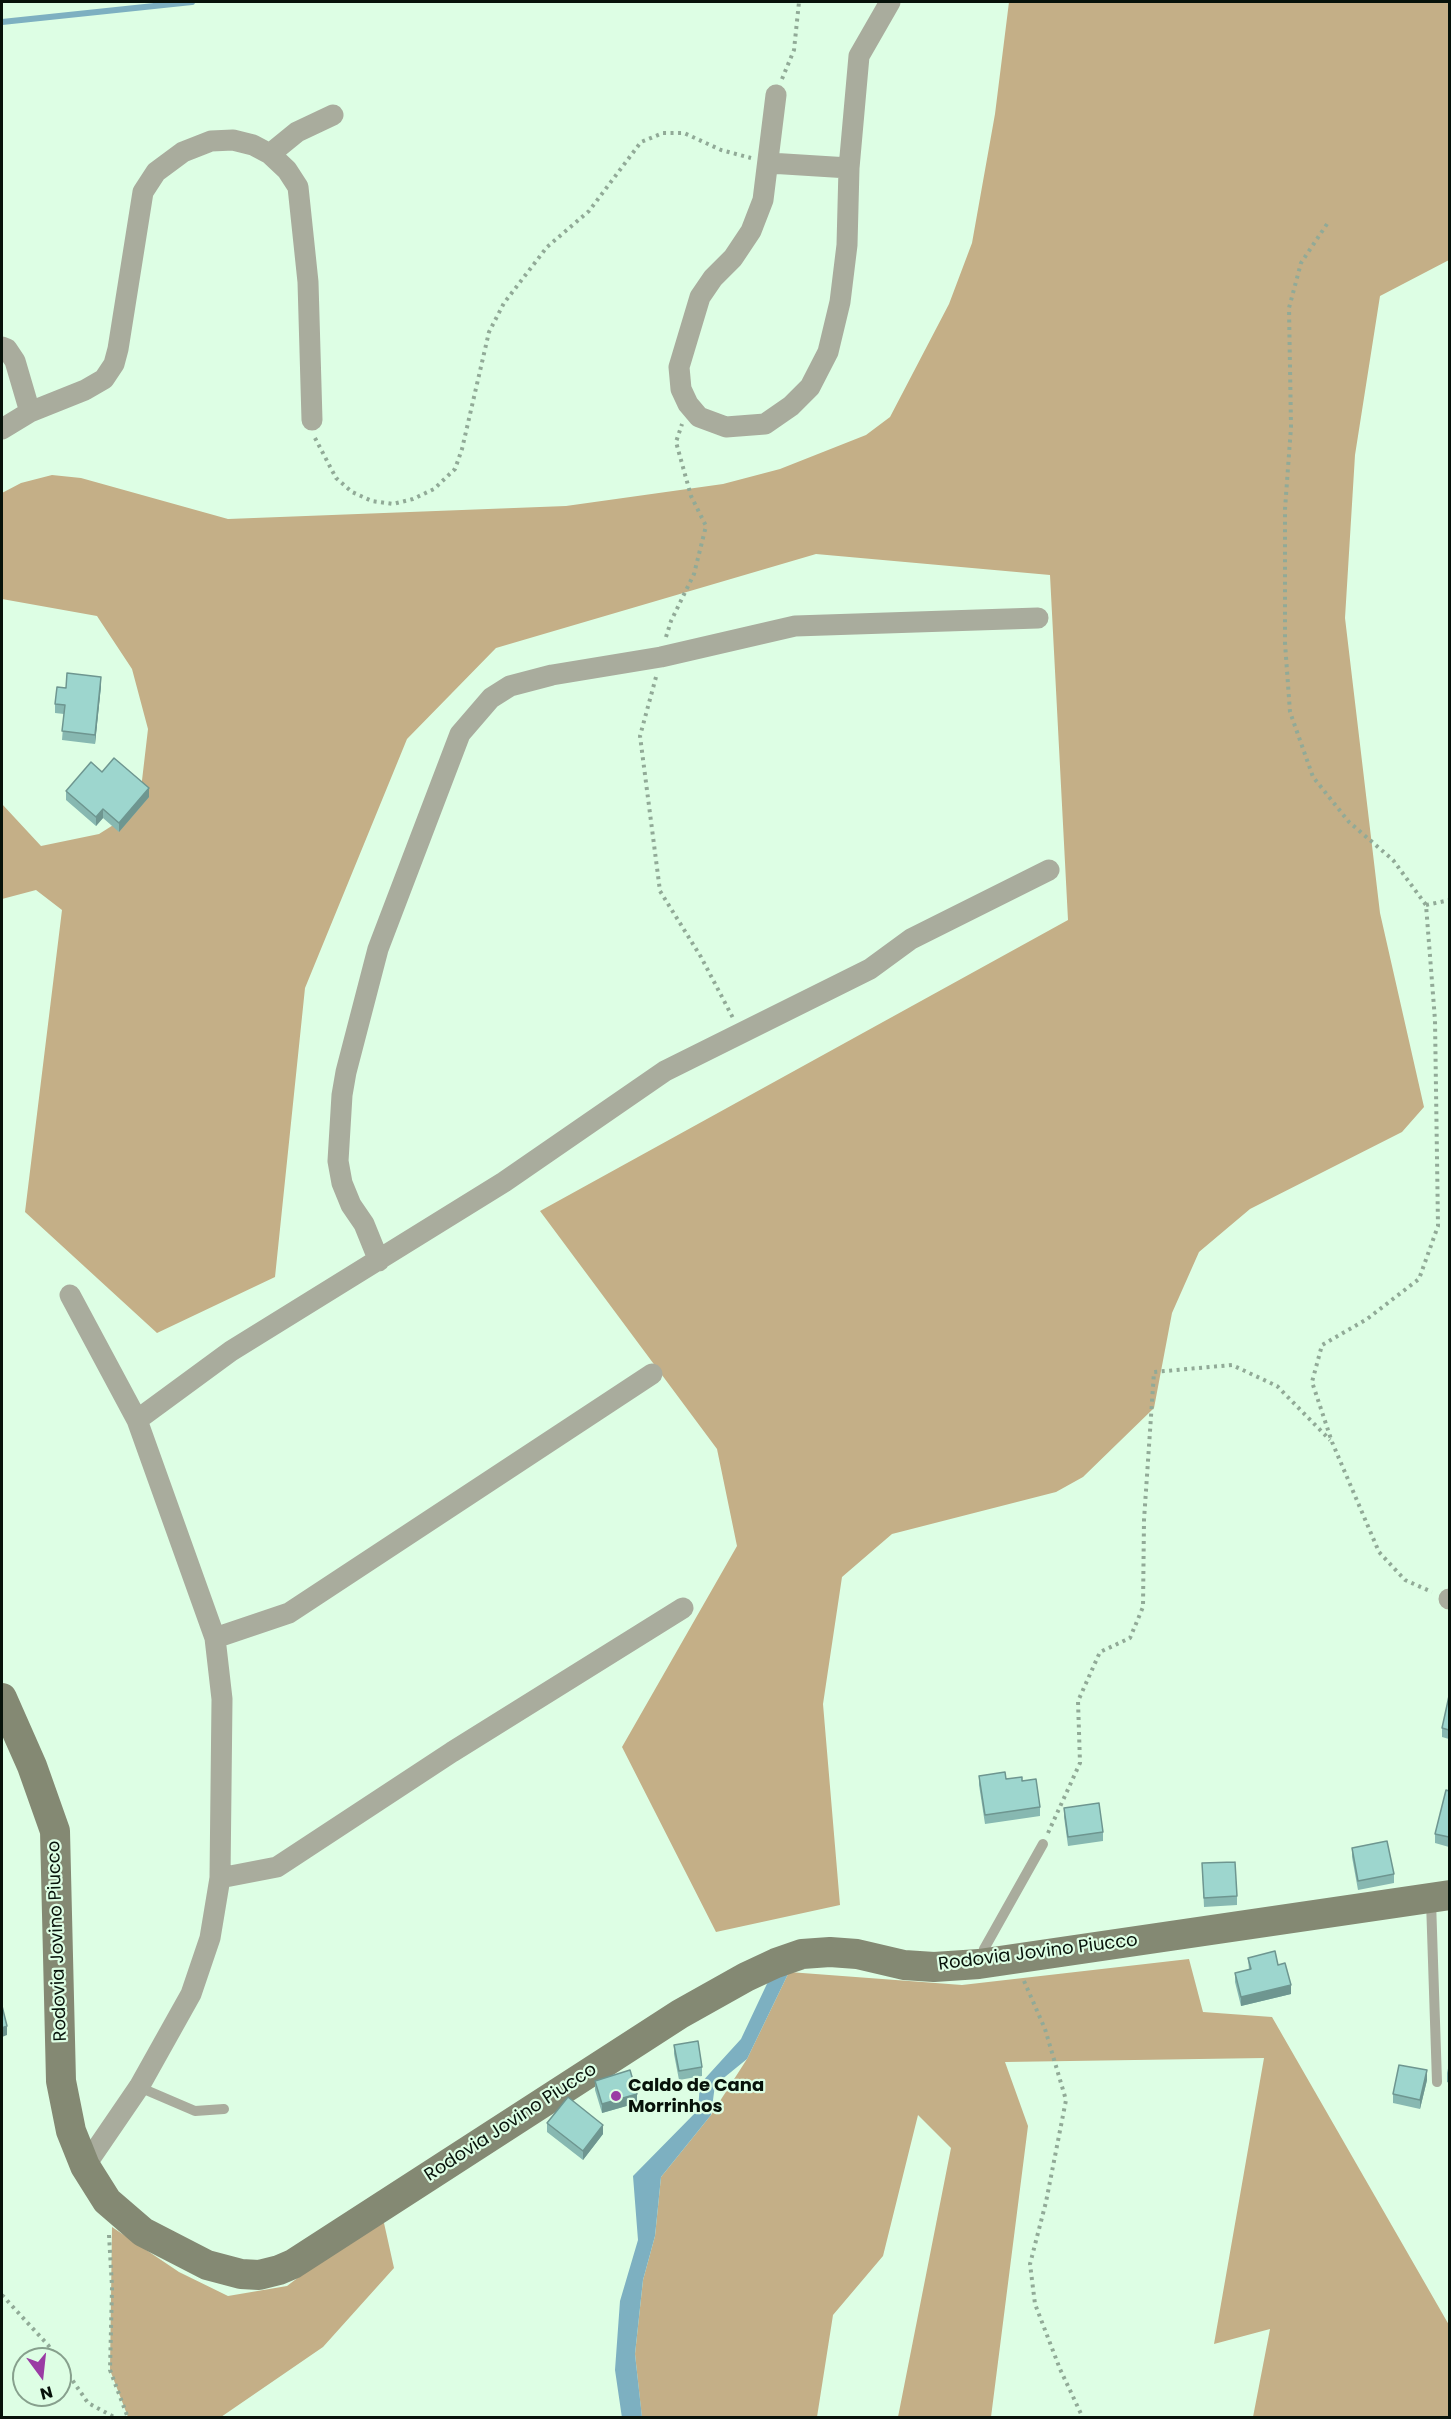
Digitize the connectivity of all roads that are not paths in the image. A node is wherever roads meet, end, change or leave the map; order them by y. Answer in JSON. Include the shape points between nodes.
{"nodes":[{"id":1,"x":890,"y":2,"type":"edge"},
{"id":2,"x":776,"y":95,"type":"road end"},
{"id":3,"x":333,"y":115,"type":"dead end"},
{"id":4,"x":270,"y":154,"type":"junction"},
{"id":5,"x":769,"y":163,"type":"junction"},
{"id":6,"x":849,"y":168,"type":"junction"},
{"id":7,"x":2,"y":347,"type":"edge"},
{"id":8,"x":30,"y":412,"type":"junction"},
{"id":9,"x":312,"y":420,"type":"road end"},
{"id":10,"x":2,"y":429,"type":"edge"},
{"id":11,"x":1038,"y":618,"type":"dead end"},
{"id":12,"x":1049,"y":870,"type":"dead end"},
{"id":13,"x":378,"y":1261,"type":"junction"},
{"id":14,"x":70,"y":1295,"type":"dead end"},
{"id":15,"x":652,"y":1374,"type":"dead end"},
{"id":16,"x":137,"y":1420,"type":"junction"},
{"id":17,"x":683,"y":1608,"type":"dead end"},
{"id":18,"x":215,"y":1638,"type":"junction"},
{"id":19,"x":2,"y":1698,"type":"edge"},
{"id":20,"x":1043,"y":1844,"type":"road end"},
{"id":21,"x":220,"y":1878,"type":"junction"},
{"id":22,"x":1440,"y":1896,"type":"edge"},
{"id":23,"x":979,"y":1964,"type":"junction"},
{"id":24,"x":1437,"y":2082,"type":"dead end"},
{"id":25,"x":139,"y":2087,"type":"junction"},
{"id":26,"x":224,"y":2109,"type":"dead end"},
{"id":27,"x":85,"y":2166,"type":"junction"}],
"edges":[{"from":1,"to":6,"type":"street","via":[[859,56]]},
{"from":2,"to":5,"type":"street"},
{"from":3,"to":4,"type":"street","via":[[297,132]]},
{"from":4,"to":8,"type":"street","via":[[233,140],[211,141],[183,152],[156,172],[143,192],[114,364],[104,379],[85,390]]},
{"from":4,"to":9,"type":"street","via":[[298,187],[308,282]]},
{"from":5,"to":6,"type":"street"},
{"from":5,"to":6,"type":"street","via":[[763,200],[751,231],[700,297],[679,367],[681,389],[688,404],[699,417],[726,427],[765,424],[790,406],[810,387],[828,352],[840,302]]},
{"from":7,"to":8,"type":"street","via":[[15,361]]},
{"from":8,"to":10,"type":"street"},
{"from":11,"to":13,"type":"street","via":[[795,627],[661,657],[552,675],[510,686],[491,698],[460,734],[378,949],[342,1095],[338,1161],[342,1183]]},
{"from":12,"to":13,"type":"street","via":[[911,939],[870,969],[665,1071],[504,1182]]},
{"from":13,"to":16,"type":"street","via":[[231,1351]]},
{"from":14,"to":16,"type":"street"},
{"from":15,"to":18,"type":"street","via":[[289,1613]]},
{"from":16,"to":18,"type":"street"},
{"from":17,"to":21,"type":"street","via":[[277,1867]]},
{"from":18,"to":21,"type":"street","via":[[222,1700]]},
{"from":19,"to":27,"type":"main road","name":"Rodovia Jovino Piucco","via":[[55,1831],[61,2081],[71,2131]]},
{"from":20,"to":23,"type":"lane"},
{"from":21,"to":25,"type":"street","via":[[210,1938],[191,1994]]},
{"from":22,"to":23,"type":"main road","name":"Rodovia Jovino Piucco"},
{"from":22,"to":24,"type":"lane"},
{"from":23,"to":27,"type":"main road","name":"Rodovia Jovino Piucco","via":[[904,1965],[830,1952],[802,1954],[776,1963],[680,2014],[293,2264],[259,2275],[207,2265],[143,2232],[107,2201]]},
{"from":25,"to":26,"type":"lane","via":[[195,2112]]},
{"from":25,"to":27,"type":"street"}]}
